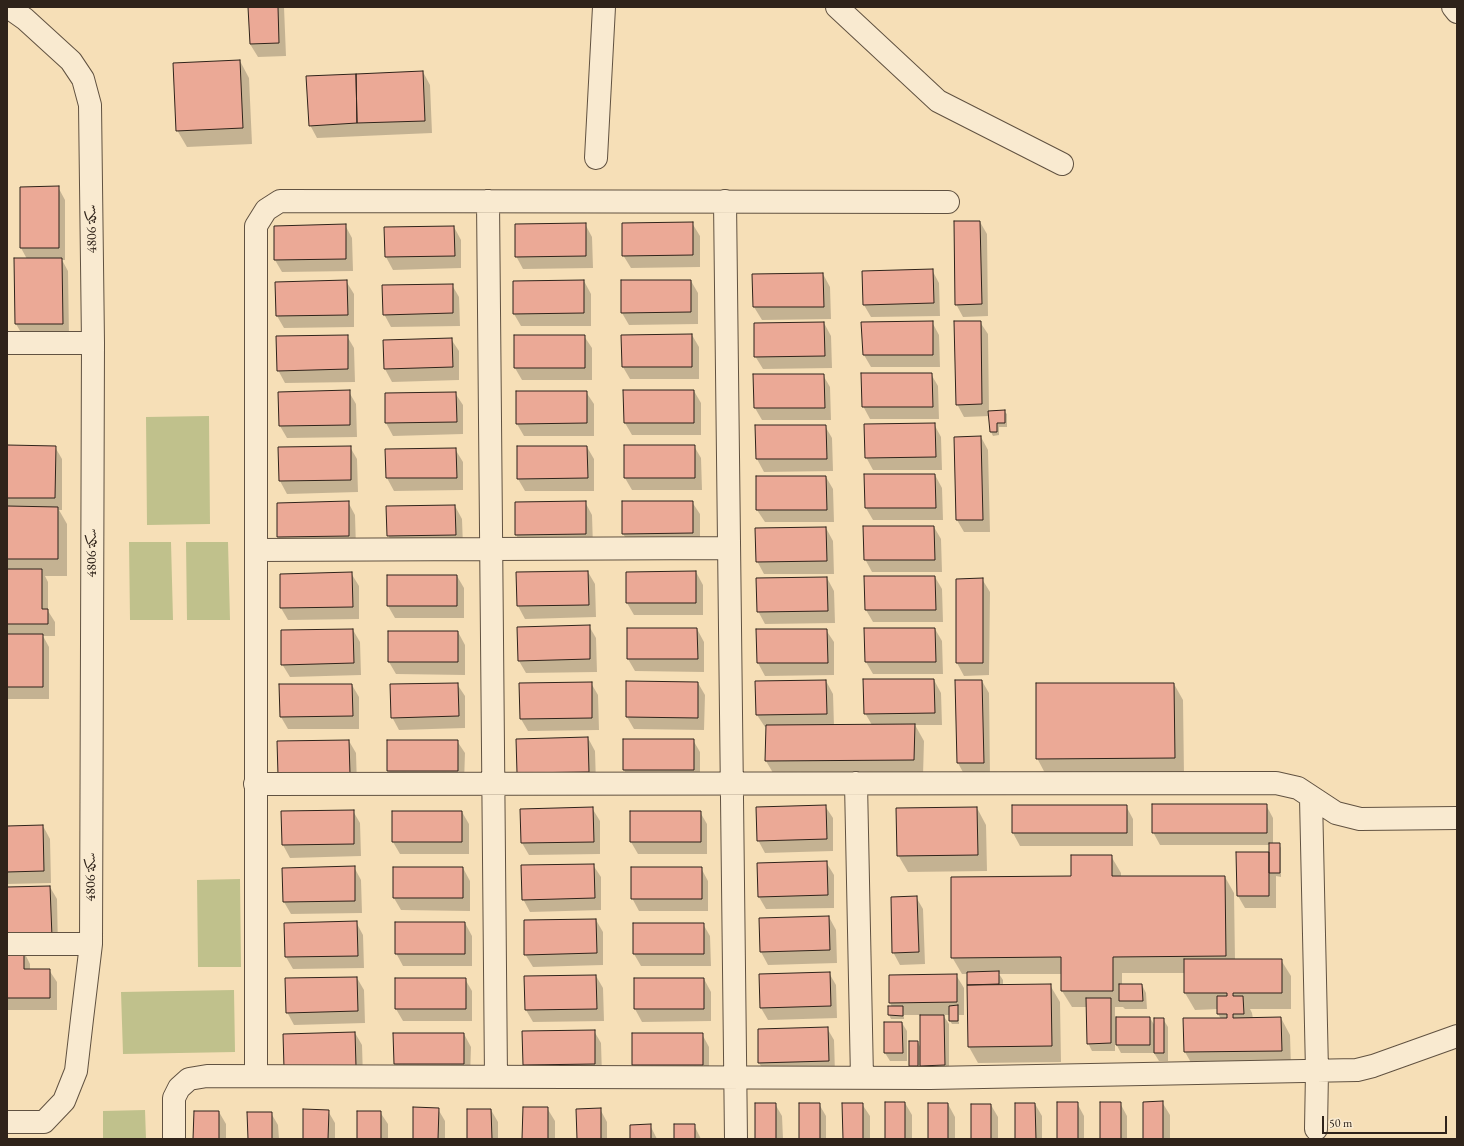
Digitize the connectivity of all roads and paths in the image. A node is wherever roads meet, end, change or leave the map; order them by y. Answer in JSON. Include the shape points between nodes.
{"nodes":[{"id":1,"x":8,"y":7,"type":"edge"},
{"id":2,"x":604,"y":7,"type":"edge"},
{"id":3,"x":837,"y":7,"type":"edge"},
{"id":4,"x":1453,"y":7,"type":"edge"},
{"id":5,"x":1457,"y":12,"type":"edge"},
{"id":6,"x":596,"y":158,"type":"dead end"},
{"id":7,"x":1062,"y":164,"type":"dead end"},
{"id":8,"x":488,"y":201,"type":"junction"},
{"id":9,"x":725,"y":201,"type":"junction"},
{"id":10,"x":948,"y":202,"type":"dead end"},
{"id":11,"x":7,"y":343,"type":"edge"},
{"id":12,"x":93,"y":343,"type":"junction"},
{"id":13,"x":730,"y":548,"type":"junction"},
{"id":14,"x":256,"y":550,"type":"junction"},
{"id":15,"x":491,"y":550,"type":"junction"},
{"id":16,"x":856,"y":783,"type":"junction"},
{"id":17,"x":255,"y":784,"type":"junction"},
{"id":18,"x":493,"y":784,"type":"junction"},
{"id":19,"x":732,"y":784,"type":"junction"},
{"id":20,"x":1311,"y":798,"type":"junction"},
{"id":21,"x":1457,"y":818,"type":"edge"},
{"id":22,"x":7,"y":944,"type":"edge"},
{"id":23,"x":91,"y":944,"type":"junction"},
{"id":24,"x":1457,"y":1036,"type":"edge"},
{"id":25,"x":1317,"y":1071,"type":"junction"},
{"id":26,"x":256,"y":1076,"type":"junction"},
{"id":27,"x":496,"y":1077,"type":"junction"},
{"id":28,"x":736,"y":1077,"type":"junction"},
{"id":29,"x":862,"y":1078,"type":"junction"},
{"id":30,"x":7,"y":1122,"type":"edge"},
{"id":31,"x":1316,"y":1129,"type":"dead end"},
{"id":32,"x":174,"y":1139,"type":"edge"},
{"id":33,"x":736,"y":1139,"type":"edge"}],
"edges":[{"from":1,"to":12,"type":"street","name":"سكة 4806","via":[[71,61],[83,79],[90,105]]},
{"from":2,"to":6,"type":"street"},
{"from":3,"to":7,"type":"street","via":[[938,101]]},
{"from":4,"to":5,"type":"street"},
{"from":8,"to":9,"type":"street"},
{"from":8,"to":14,"type":"street","via":[[280,201],[266,210],[256,226]]},
{"from":8,"to":15,"type":"street"},
{"from":9,"to":10,"type":"street"},
{"from":9,"to":13,"type":"street"},
{"from":11,"to":12,"type":"street"},
{"from":12,"to":23,"type":"street","name":"سكة 4806"},
{"from":13,"to":15,"type":"street"},
{"from":13,"to":19,"type":"street"},
{"from":14,"to":15,"type":"street"},
{"from":14,"to":17,"type":"street"},
{"from":15,"to":18,"type":"street"},
{"from":16,"to":19,"type":"street"},
{"from":16,"to":20,"type":"street","via":[[1276,783],[1298,788]]},
{"from":16,"to":29,"type":"street"},
{"from":17,"to":18,"type":"street"},
{"from":17,"to":26,"type":"street"},
{"from":18,"to":19,"type":"street"},
{"from":18,"to":27,"type":"street"},
{"from":19,"to":28,"type":"street"},
{"from":20,"to":21,"type":"street","via":[[1336,813],[1360,819]]},
{"from":20,"to":25,"type":"street"},
{"from":22,"to":23,"type":"street"},
{"from":23,"to":30,"type":"street","name":"سكة 4806","via":[[76,1071],[64,1101],[44,1122]]},
{"from":24,"to":25,"type":"street","via":[[1357,1070]]},
{"from":25,"to":29,"type":"street"},
{"from":25,"to":31,"type":"street"},
{"from":26,"to":27,"type":"street"},
{"from":26,"to":32,"type":"street","via":[[207,1076],[189,1079],[179,1088],[174,1098]]},
{"from":27,"to":28,"type":"street"},
{"from":28,"to":29,"type":"street"},
{"from":28,"to":33,"type":"street"}]}
